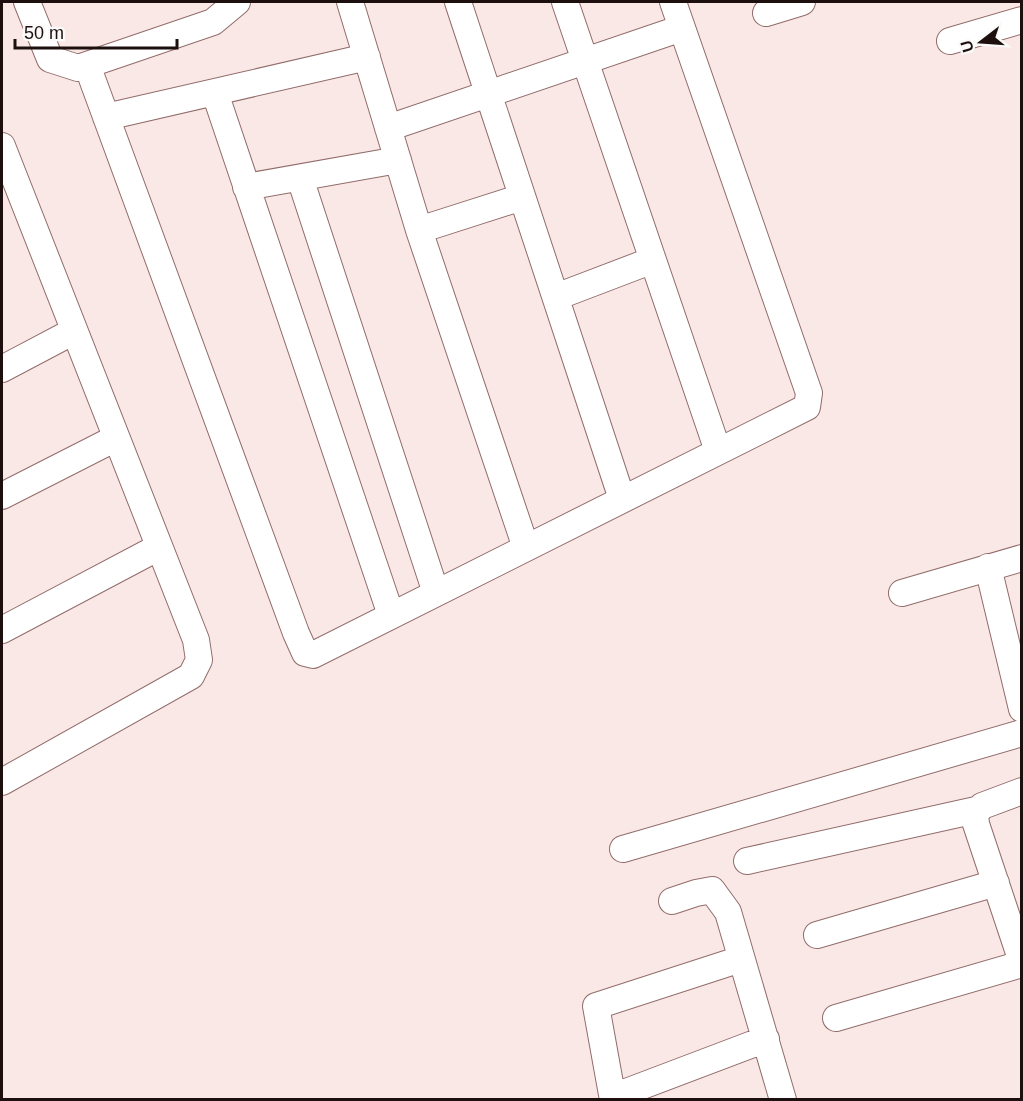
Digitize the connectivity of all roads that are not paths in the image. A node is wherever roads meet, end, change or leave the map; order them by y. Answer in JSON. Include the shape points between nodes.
{"nodes":[{"id":1,"x":27,"y":2,"type":"edge"},
{"id":2,"x":237,"y":2,"type":"edge"},
{"id":3,"x":350,"y":2,"type":"edge"},
{"id":4,"x":458,"y":2,"type":"edge"},
{"id":5,"x":565,"y":2,"type":"edge"},
{"id":6,"x":673,"y":2,"type":"edge"},
{"id":7,"x":802,"y":2,"type":"edge"},
{"id":8,"x":766,"y":13,"type":"dead end"},
{"id":9,"x":1022,"y":20,"type":"edge"},
{"id":10,"x":682,"y":28,"type":"junction"},
{"id":11,"x":950,"y":41,"type":"dead end"},
{"id":12,"x":367,"y":57,"type":"junction"},
{"id":13,"x":585,"y":62,"type":"junction"},
{"id":14,"x":87,"y":65,"type":"junction"},
{"id":15,"x":215,"y":93,"type":"junction"},
{"id":16,"x":488,"y":93,"type":"junction"},
{"id":17,"x":106,"y":117,"type":"junction"},
{"id":18,"x":388,"y":128,"type":"junction"},
{"id":19,"x":2,"y":146,"type":"edge"},
{"id":20,"x":398,"y":160,"type":"junction"},
{"id":21,"x":300,"y":178,"type":"junction"},
{"id":22,"x":246,"y":187,"type":"junction"},
{"id":23,"x":522,"y":197,"type":"junction"},
{"id":24,"x":419,"y":230,"type":"junction"},
{"id":25,"x":653,"y":260,"type":"junction"},
{"id":26,"x":556,"y":297,"type":"junction"},
{"id":27,"x":74,"y":331,"type":"junction"},
{"id":28,"x":2,"y":369,"type":"edge"},
{"id":29,"x":116,"y":438,"type":"junction"},
{"id":30,"x":718,"y":451,"type":"junction"},
{"id":31,"x":2,"y":496,"type":"edge"},
{"id":32,"x":622,"y":499,"type":"junction"},
{"id":33,"x":159,"y":547,"type":"junction"},
{"id":34,"x":526,"y":548,"type":"junction"},
{"id":35,"x":1022,"y":558,"type":"edge"},
{"id":36,"x":988,"y":567,"type":"junction"},
{"id":37,"x":436,"y":593,"type":"junction"},
{"id":38,"x":902,"y":593,"type":"dead end"},
{"id":39,"x":392,"y":615,"type":"junction"},
{"id":40,"x":2,"y":630,"type":"edge"},
{"id":41,"x":1022,"y":709,"type":"edge"},
{"id":42,"x":1022,"y":733,"type":"edge"},
{"id":43,"x":2,"y":782,"type":"edge"},
{"id":44,"x":1022,"y":791,"type":"edge"},
{"id":45,"x":976,"y":810,"type":"junction"},
{"id":46,"x":623,"y":849,"type":"dead end"},
{"id":47,"x":747,"y":861,"type":"dead end"},
{"id":48,"x":996,"y":883,"type":"junction"},
{"id":49,"x":672,"y":901,"type":"dead end"},
{"id":50,"x":817,"y":935,"type":"dead end"},
{"id":51,"x":741,"y":959,"type":"junction"},
{"id":52,"x":1022,"y":963,"type":"edge"},
{"id":53,"x":836,"y":1018,"type":"dead end"},
{"id":54,"x":766,"y":1039,"type":"junction"},
{"id":55,"x":613,"y":1098,"type":"edge"},
{"id":56,"x":783,"y":1100,"type":"edge"}],
"edges":[{"from":1,"to":14,"type":"street","via":[[50,59],[78,68]]},
{"from":2,"to":14,"type":"street","via":[[213,22]]},
{"from":3,"to":12,"type":"street"},
{"from":4,"to":16,"type":"street"},
{"from":5,"to":13,"type":"street"},
{"from":6,"to":10,"type":"street"},
{"from":7,"to":8,"type":"street"},
{"from":9,"to":11,"type":"street"},
{"from":10,"to":13,"type":"street"},
{"from":10,"to":30,"type":"street","via":[[809,393],[807,408]]},
{"from":12,"to":15,"type":"street"},
{"from":12,"to":18,"type":"street"},
{"from":13,"to":16,"type":"street"},
{"from":13,"to":25,"type":"street"},
{"from":14,"to":17,"type":"street"},
{"from":15,"to":17,"type":"street"},
{"from":15,"to":22,"type":"street"},
{"from":16,"to":18,"type":"street"},
{"from":16,"to":23,"type":"street"},
{"from":17,"to":39,"type":"street","via":[[305,653],[313,655]]},
{"from":18,"to":20,"type":"street"},
{"from":19,"to":27,"type":"street"},
{"from":20,"to":21,"type":"street"},
{"from":20,"to":24,"type":"street"},
{"from":21,"to":22,"type":"street"},
{"from":21,"to":37,"type":"street"},
{"from":22,"to":39,"type":"street"},
{"from":23,"to":24,"type":"street"},
{"from":23,"to":26,"type":"street"},
{"from":24,"to":34,"type":"street"},
{"from":25,"to":26,"type":"street"},
{"from":25,"to":30,"type":"street"},
{"from":26,"to":32,"type":"street"},
{"from":27,"to":28,"type":"street"},
{"from":27,"to":29,"type":"street"},
{"from":29,"to":31,"type":"street"},
{"from":29,"to":33,"type":"street"},
{"from":30,"to":32,"type":"street"},
{"from":32,"to":34,"type":"street"},
{"from":33,"to":40,"type":"street"},
{"from":33,"to":43,"type":"street","via":[[196,640],[199,660],[190,676]]},
{"from":34,"to":37,"type":"street"},
{"from":35,"to":36,"type":"street"},
{"from":36,"to":38,"type":"street"},
{"from":36,"to":41,"type":"street"},
{"from":37,"to":39,"type":"street"},
{"from":42,"to":46,"type":"street"},
{"from":44,"to":45,"type":"street"},
{"from":45,"to":47,"type":"street"},
{"from":45,"to":48,"type":"street","via":[[976,824]]},
{"from":48,"to":50,"type":"street"},
{"from":48,"to":52,"type":"street"},
{"from":49,"to":51,"type":"street","via":[[712,890],[728,912]]},
{"from":51,"to":54,"type":"street"},
{"from":51,"to":55,"type":"street","via":[[596,1006]]},
{"from":52,"to":53,"type":"street"},
{"from":54,"to":55,"type":"street"},
{"from":54,"to":56,"type":"street"}]}
